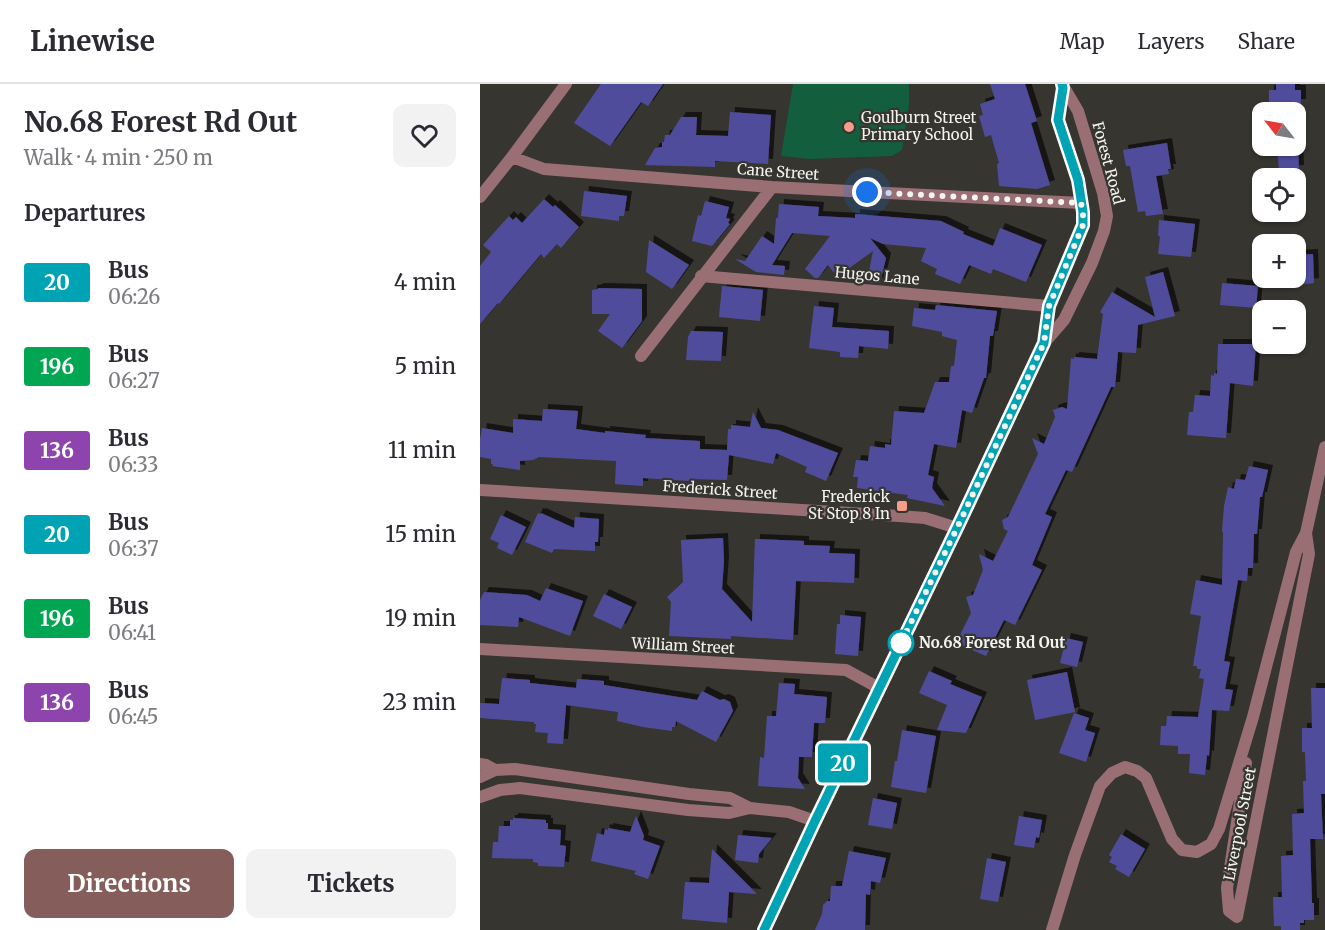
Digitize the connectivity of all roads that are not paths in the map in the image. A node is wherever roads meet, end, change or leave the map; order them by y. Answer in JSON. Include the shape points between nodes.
{"nodes":[{"id":1,"x":566,"y":84,"type":"edge"},
{"id":2,"x":1063,"y":86,"type":"edge"},
{"id":3,"x":512,"y":157,"type":"junction"},
{"id":4,"x":772,"y":187,"type":"junction"},
{"id":5,"x":480,"y":197,"type":"edge"},
{"id":6,"x":1081,"y":203,"type":"junction"},
{"id":7,"x":701,"y":276,"type":"junction"},
{"id":8,"x":1049,"y":306,"type":"junction"},
{"id":9,"x":1044,"y":343,"type":"junction"},
{"id":10,"x":641,"y":356,"type":"dead end"},
{"id":11,"x":1325,"y":447,"type":"edge"},
{"id":12,"x":480,"y":490,"type":"edge"},
{"id":13,"x":957,"y":528,"type":"junction"},
{"id":14,"x":1306,"y":533,"type":"junction"},
{"id":15,"x":480,"y":649,"type":"edge"},
{"id":16,"x":879,"y":688,"type":"junction"},
{"id":17,"x":1253,"y":717,"type":"junction"},
{"id":18,"x":480,"y":764,"type":"edge"},
{"id":19,"x":495,"y":770,"type":"junction"},
{"id":20,"x":480,"y":777,"type":"edge"},
{"id":21,"x":480,"y":797,"type":"edge"},
{"id":22,"x":750,"y":808,"type":"junction"},
{"id":23,"x":815,"y":821,"type":"junction"},
{"id":24,"x":764,"y":930,"type":"edge"},
{"id":25,"x":1052,"y":930,"type":"edge"}],
"edges":[{"from":1,"to":3,"type":"street"},
{"from":2,"to":6,"type":"street","name":"Forest Road","via":[[1058,120],[1078,180]]},
{"from":2,"to":9,"type":"street","name":"Forest Road","via":[[1078,111],[1107,216],[1092,263],[1064,320]]},
{"from":3,"to":4,"type":"street","name":"Cane Street","via":[[544,169]]},
{"from":3,"to":5,"type":"street"},
{"from":4,"to":6,"type":"street","name":"Cane Street"},
{"from":4,"to":7,"type":"street"},
{"from":6,"to":8,"type":"street","name":"Forest Road","via":[[1083,225]]},
{"from":7,"to":8,"type":"street","name":"Hugos Lane"},
{"from":7,"to":10,"type":"street"},
{"from":8,"to":9,"type":"street","name":"Forest Road"},
{"from":9,"to":13,"type":"street","name":"Forest Road"},
{"from":11,"to":14,"type":"street","name":"Liverpool Street"},
{"from":12,"to":13,"type":"street","name":"Frederick Street","via":[[926,518]]},
{"from":13,"to":16,"type":"street","name":"Forest Road"},
{"from":14,"to":17,"type":"street","name":"Liverpool Street","via":[[1296,552]]},
{"from":14,"to":17,"type":"street","name":"Liverpool Street","via":[[1309,554],[1237,917],[1229,911],[1227,888]]},
{"from":15,"to":16,"type":"street","name":"William Street","via":[[846,670]]},
{"from":16,"to":23,"type":"street","name":"Forest Road"},
{"from":17,"to":25,"type":"street","name":"Liverpool Street","via":[[1219,829],[1211,844],[1197,852],[1182,850],[1172,838],[1146,778],[1125,767],[1112,773],[1100,786]]},
{"from":18,"to":19,"type":"street"},
{"from":19,"to":20,"type":"street"},
{"from":19,"to":22,"type":"street","via":[[515,769],[730,798]]},
{"from":21,"to":22,"type":"street","via":[[520,788],[688,810],[729,813]]},
{"from":22,"to":23,"type":"street","via":[[789,812]]},
{"from":23,"to":24,"type":"street","name":"Forest Road"}]}
